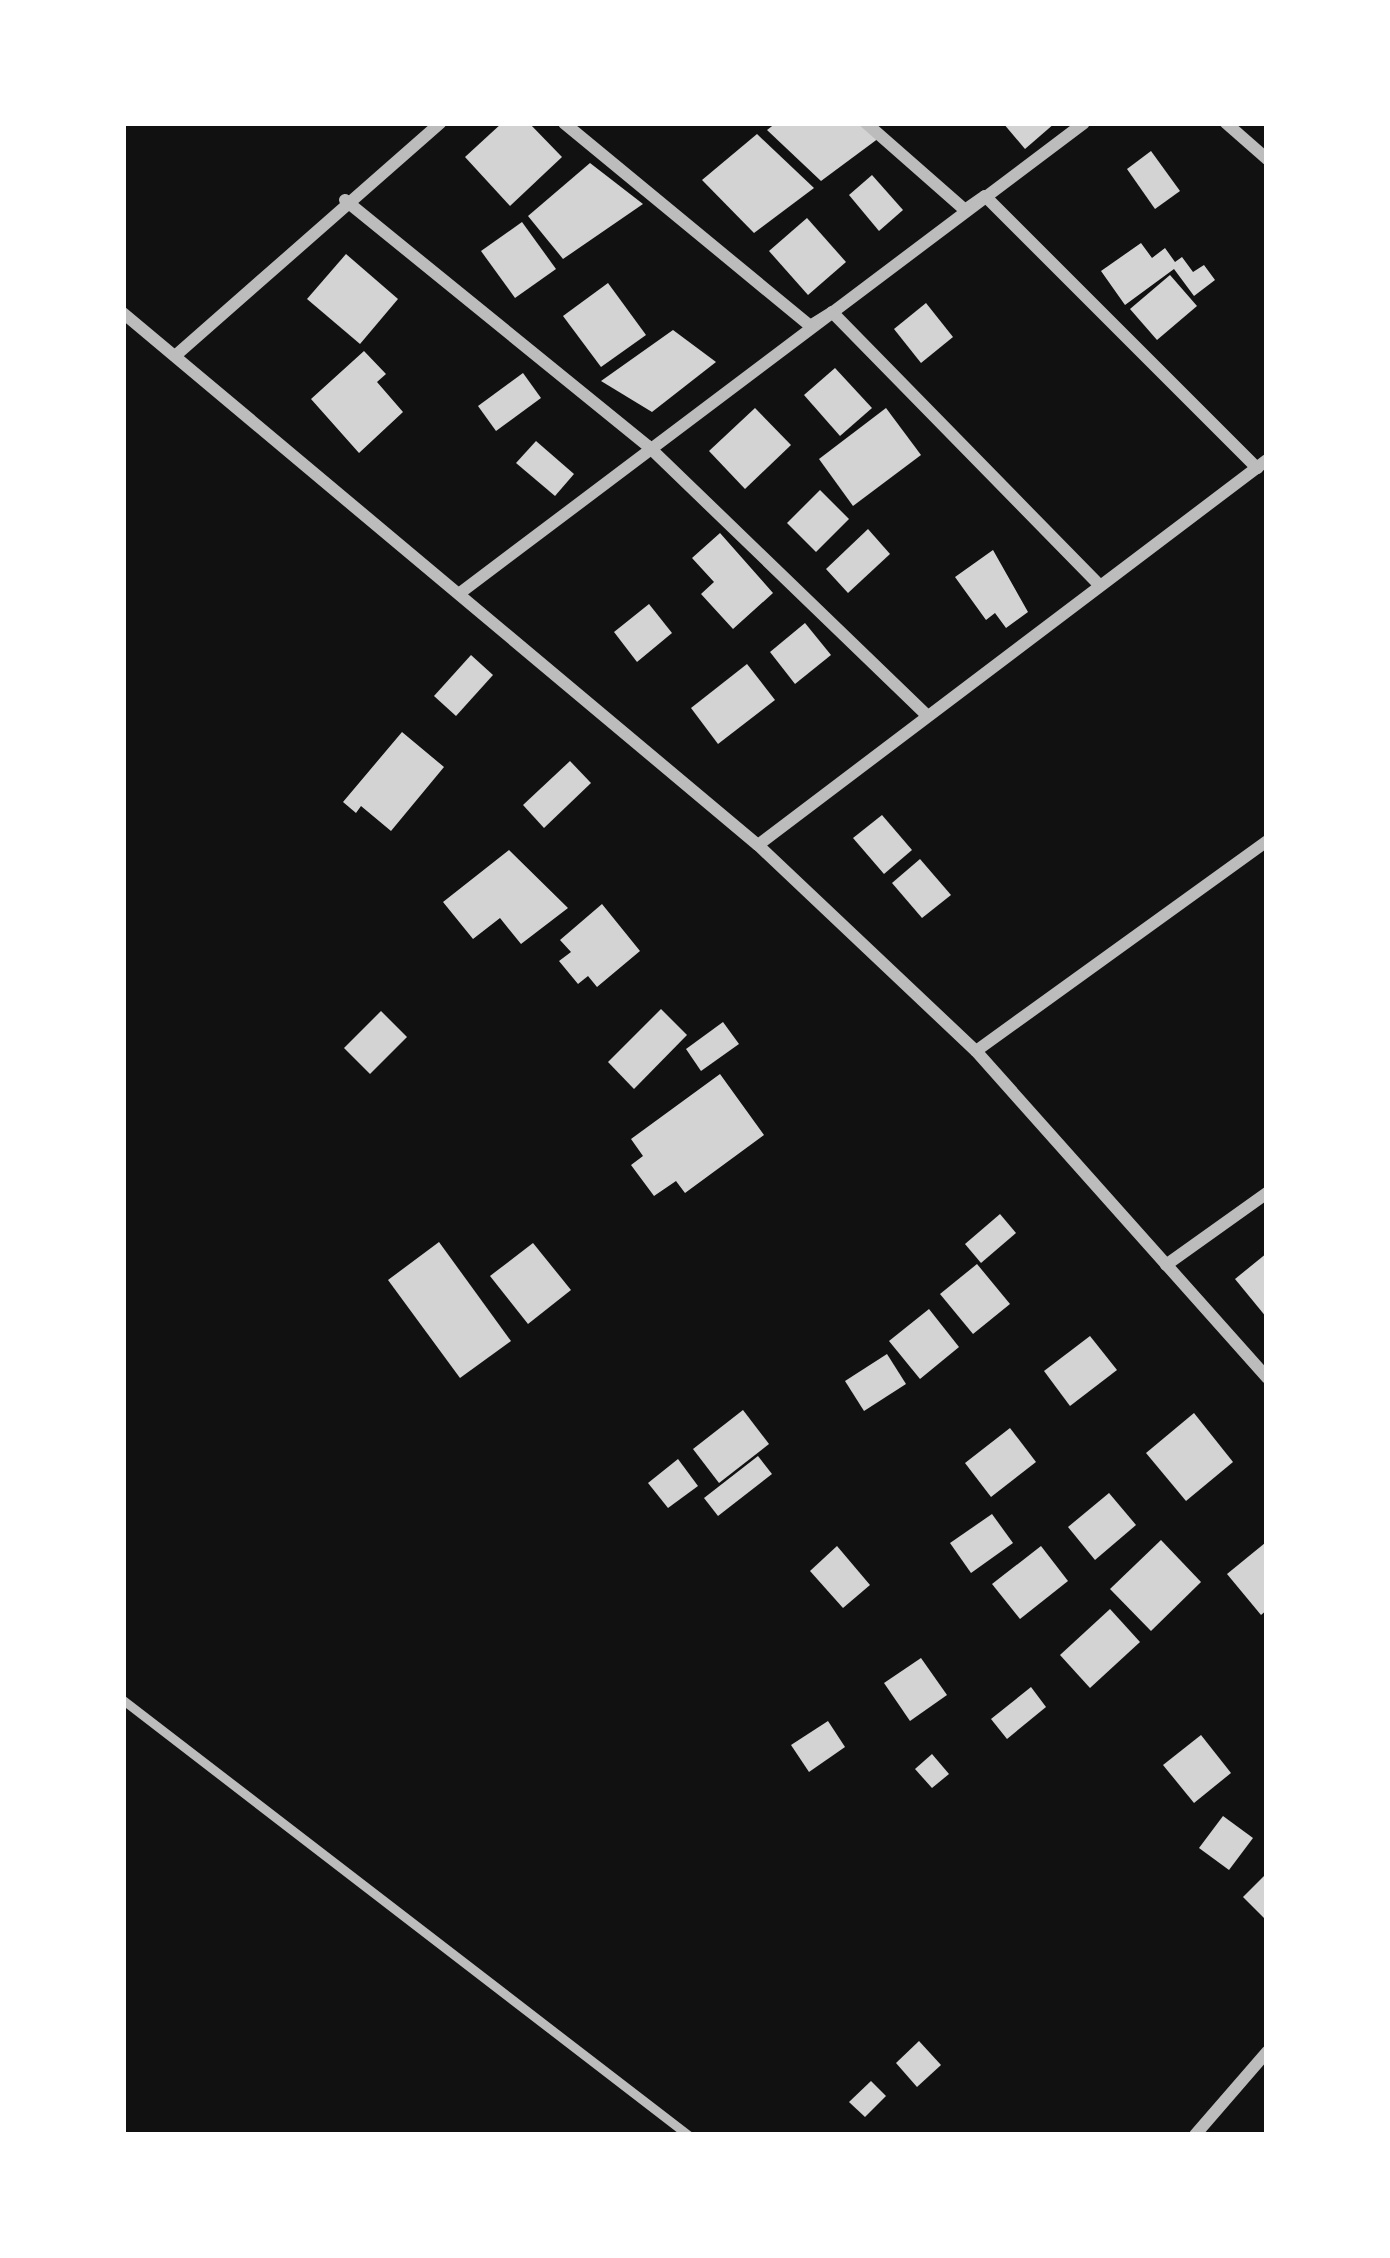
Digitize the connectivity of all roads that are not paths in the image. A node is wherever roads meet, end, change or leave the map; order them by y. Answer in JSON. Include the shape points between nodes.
{"nodes":[{"id":1,"x":440,"y":123,"type":"edge"},
{"id":2,"x":564,"y":123,"type":"edge"},
{"id":3,"x":866,"y":123,"type":"edge"},
{"id":4,"x":1084,"y":123,"type":"edge"},
{"id":5,"x":1226,"y":123,"type":"edge"},
{"id":6,"x":1267,"y":159,"type":"edge"},
{"id":7,"x":985,"y":196,"type":"junction"},
{"id":8,"x":346,"y":200,"type":"junction"},
{"id":9,"x":965,"y":210,"type":"junction"},
{"id":10,"x":832,"y":312,"type":"junction"},
{"id":11,"x":123,"y":313,"type":"edge"},
{"id":12,"x":810,"y":326,"type":"junction"},
{"id":13,"x":176,"y":356,"type":"junction"},
{"id":14,"x":648,"y":446,"type":"junction"},
{"id":15,"x":1262,"y":464,"type":"edge"},
{"id":16,"x":1097,"y":584,"type":"junction"},
{"id":17,"x":460,"y":593,"type":"junction"},
{"id":18,"x":926,"y":714,"type":"junction"},
{"id":19,"x":1267,"y":841,"type":"edge"},
{"id":20,"x":758,"y":845,"type":"junction"},
{"id":21,"x":976,"y":1052,"type":"junction"},
{"id":22,"x":1267,"y":1193,"type":"edge"},
{"id":23,"x":1166,"y":1265,"type":"junction"},
{"id":24,"x":1267,"y":1378,"type":"edge"},
{"id":25,"x":123,"y":1700,"type":"edge"},
{"id":26,"x":1267,"y":2052,"type":"edge"},
{"id":27,"x":688,"y":2135,"type":"edge"},
{"id":28,"x":1195,"y":2135,"type":"edge"}],
"edges":[{"from":1,"to":8,"type":"street"},
{"from":2,"to":12,"type":"street"},
{"from":3,"to":9,"type":"street"},
{"from":4,"to":7,"type":"street"},
{"from":5,"to":6,"type":"street"},
{"from":7,"to":9,"type":"street"},
{"from":7,"to":15,"type":"street"},
{"from":8,"to":13,"type":"street"},
{"from":8,"to":14,"type":"street"},
{"from":9,"to":10,"type":"street"},
{"from":10,"to":12,"type":"street"},
{"from":10,"to":16,"type":"street"},
{"from":11,"to":13,"type":"street"},
{"from":12,"to":14,"type":"street"},
{"from":13,"to":17,"type":"street"},
{"from":14,"to":17,"type":"street"},
{"from":14,"to":18,"type":"street"},
{"from":15,"to":16,"type":"street"},
{"from":16,"to":18,"type":"street"},
{"from":17,"to":20,"type":"street"},
{"from":18,"to":20,"type":"street"},
{"from":19,"to":21,"type":"street"},
{"from":20,"to":21,"type":"street"},
{"from":21,"to":23,"type":"street"},
{"from":22,"to":23,"type":"street"},
{"from":23,"to":24,"type":"street"},
{"from":25,"to":27,"type":"lane"},
{"from":26,"to":28,"type":"street"}]}
